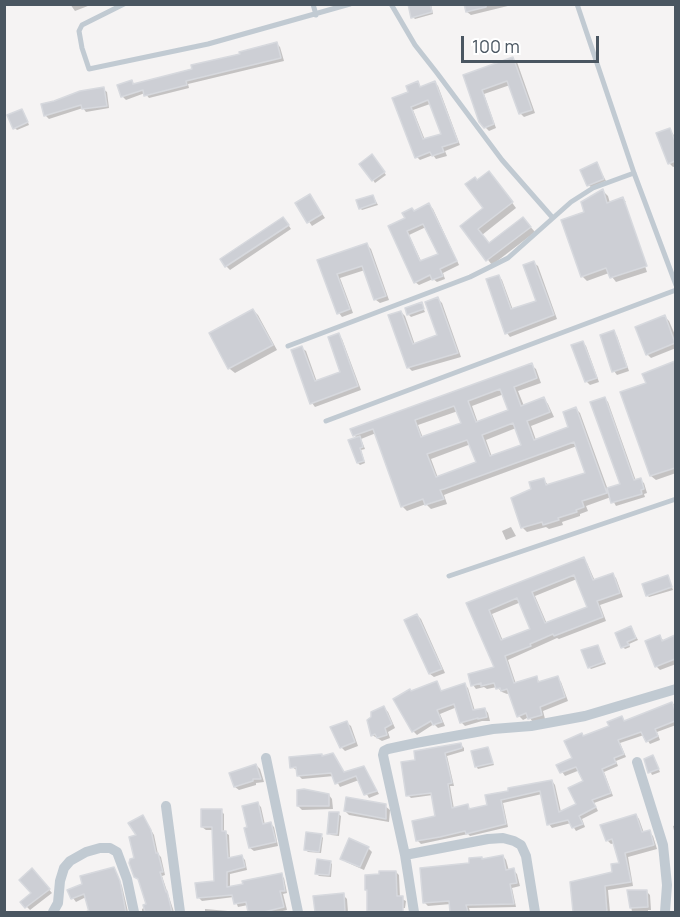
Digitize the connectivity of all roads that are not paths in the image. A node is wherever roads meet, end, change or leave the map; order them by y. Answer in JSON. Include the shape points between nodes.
{"nodes":[{"id":1,"x":124,"y":4,"type":"edge"},
{"id":2,"x":313,"y":4,"type":"edge"},
{"id":3,"x":350,"y":4,"type":"edge"},
{"id":4,"x":391,"y":4,"type":"edge"},
{"id":5,"x":577,"y":4,"type":"edge"},
{"id":6,"x":316,"y":15,"type":"junction"},
{"id":7,"x":634,"y":173,"type":"junction"},
{"id":8,"x":552,"y":217,"type":"junction"},
{"id":9,"x":675,"y":285,"type":"edge"},
{"id":10,"x":675,"y":290,"type":"edge"},
{"id":11,"x":288,"y":346,"type":"dead end"},
{"id":12,"x":326,"y":421,"type":"dead end"},
{"id":13,"x":675,"y":499,"type":"edge"},
{"id":14,"x":449,"y":576,"type":"dead end"},
{"id":15,"x":675,"y":689,"type":"edge"},
{"id":16,"x":266,"y":758,"type":"dead end"},
{"id":17,"x":637,"y":762,"type":"dead end"},
{"id":18,"x":166,"y":806,"type":"dead end"},
{"id":19,"x":405,"y":855,"type":"junction"},
{"id":20,"x":53,"y":912,"type":"edge"},
{"id":21,"x":134,"y":912,"type":"edge"},
{"id":22,"x":180,"y":912,"type":"edge"},
{"id":23,"x":298,"y":912,"type":"edge"},
{"id":24,"x":414,"y":912,"type":"edge"},
{"id":25,"x":535,"y":912,"type":"edge"},
{"id":26,"x":664,"y":912,"type":"edge"}],
"edges":[{"from":1,"to":6,"type":"lane","via":[[82,25],[80,39],[89,69],[208,44]]},
{"from":2,"to":6,"type":"lane"},
{"from":3,"to":6,"type":"lane"},
{"from":4,"to":8,"type":"lane","via":[[436,73],[502,160]]},
{"from":5,"to":7,"type":"lane"},
{"from":7,"to":8,"type":"lane","via":[[593,188]]},
{"from":7,"to":9,"type":"lane"},
{"from":8,"to":11,"type":"lane","via":[[508,258]]},
{"from":10,"to":12,"type":"lane"},
{"from":13,"to":14,"type":"lane"},
{"from":15,"to":19,"type":"street","via":[[585,716],[388,748],[383,755]]},
{"from":16,"to":23,"type":"street"},
{"from":17,"to":26,"type":"street","via":[[663,845],[667,885]]},
{"from":18,"to":22,"type":"street"},
{"from":19,"to":24,"type":"street"},
{"from":19,"to":25,"type":"street","via":[[488,839],[514,841],[526,856]]},
{"from":20,"to":21,"type":"street","via":[[64,868],[70,861],[86,852],[110,848],[120,858]]}]}
